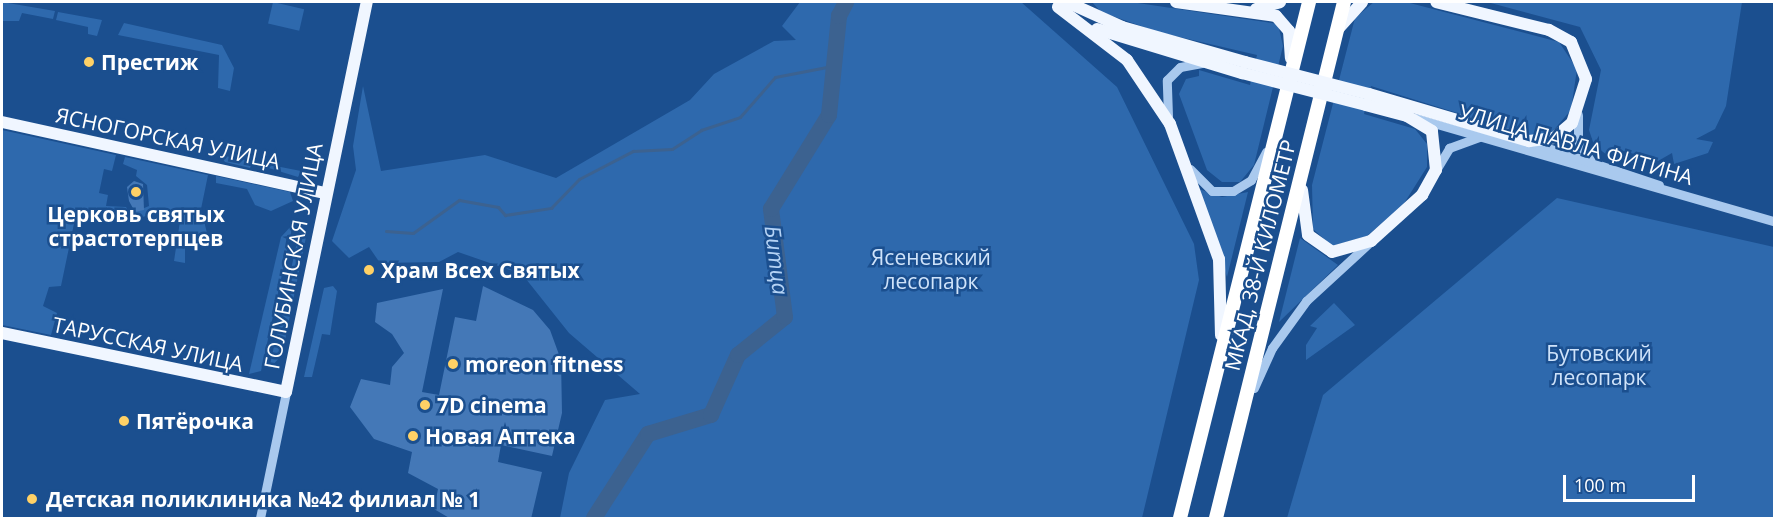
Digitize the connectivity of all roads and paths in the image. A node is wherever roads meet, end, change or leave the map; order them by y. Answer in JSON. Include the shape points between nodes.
{"nodes":[{"id":1,"x":367,"y":2,"type":"edge"},
{"id":2,"x":1086,"y":2,"type":"edge"},
{"id":3,"x":1176,"y":2,"type":"edge"},
{"id":4,"x":1280,"y":2,"type":"edge"},
{"id":5,"x":1308,"y":2,"type":"edge"},
{"id":6,"x":1344,"y":2,"type":"edge"},
{"id":7,"x":1362,"y":2,"type":"edge"},
{"id":8,"x":1436,"y":2,"type":"edge"},
{"id":9,"x":1058,"y":3,"type":"edge"},
{"id":10,"x":1251,"y":10,"type":"junction"},
{"id":11,"x":1096,"y":17,"type":"junction"},
{"id":12,"x":1337,"y":30,"type":"junction"},
{"id":13,"x":1202,"y":63,"type":"junction"},
{"id":14,"x":1244,"y":68,"type":"junction"},
{"id":15,"x":1284,"y":98,"type":"junction"},
{"id":16,"x":1367,"y":99,"type":"junction"},
{"id":17,"x":1579,"y":110,"type":"junction"},
{"id":18,"x":1407,"y":116,"type":"junction"},
{"id":19,"x":2,"y":122,"type":"edge"},
{"id":20,"x":1170,"y":124,"type":"junction"},
{"id":21,"x":1480,"y":137,"type":"junction"},
{"id":22,"x":1310,"y":139,"type":"junction"},
{"id":23,"x":1529,"y":141,"type":"junction"},
{"id":24,"x":1592,"y":161,"type":"junction"},
{"id":25,"x":1186,"y":162,"type":"junction"},
{"id":26,"x":1436,"y":170,"type":"junction"},
{"id":27,"x":325,"y":193,"type":"junction"},
{"id":28,"x":1701,"y":201,"type":"junction"},
{"id":29,"x":1774,"y":220,"type":"edge"},
{"id":30,"x":1371,"y":241,"type":"junction"},
{"id":31,"x":2,"y":333,"type":"edge"},
{"id":32,"x":1216,"y":375,"type":"junction"},
{"id":33,"x":286,"y":392,"type":"junction"},
{"id":34,"x":1238,"y":429,"type":"junction"},
{"id":35,"x":260,"y":519,"type":"edge"},
{"id":36,"x":1180,"y":519,"type":"edge"},
{"id":37,"x":1216,"y":519,"type":"edge"}],
"edges":[{"from":1,"to":27,"type":"main road","name":"ГОЛУБИНСКАЯ УЛИЦА"},
{"from":2,"to":11,"type":"main road"},
{"from":3,"to":10,"type":"main road"},
{"from":4,"to":10,"type":"main road"},
{"from":5,"to":15,"type":"highway","name":"МКАД, 38-Й КИЛОМЕТР"},
{"from":6,"to":12,"type":"highway","name":"МКАД, 38-Й КИЛОМЕТР"},
{"from":7,"to":12,"type":"main road"},
{"from":8,"to":17,"type":"main road","via":[[1549,30],[1571,42],[1586,79]]},
{"from":9,"to":11,"type":"main road","name":"УЛИЦА ПАВЛА ФИТИНА"},
{"from":9,"to":13,"type":"main road","name":"УЛИЦА ПАВЛА ФИТИНА","via":[[1110,34]]},
{"from":9,"to":20,"type":"main road","via":[[1127,60]]},
{"from":10,"to":15,"type":"main road","via":[[1276,16],[1289,31],[1292,57]]},
{"from":11,"to":14,"type":"main road","name":"УЛИЦА ПАВЛА ФИТИНА"},
{"from":12,"to":22,"type":"highway","name":"МКАД, 38-Й КИЛОМЕТР"},
{"from":13,"to":14,"type":"main road","name":"УЛИЦА ПАВЛА ФИТИНА"},
{"from":13,"to":20,"type":"street","via":[[1180,67],[1167,80],[1164,102]]},
{"from":14,"to":16,"type":"main road","name":"УЛИЦА ПАВЛА ФИТИНА","bridge":true},
{"from":15,"to":25,"type":"street","via":[[1260,167],[1243,187],[1212,191]]},
{"from":15,"to":32,"type":"highway","name":"МКАД, 38-Й КИЛОМЕТР"},
{"from":16,"to":18,"type":"main road","name":"УЛИЦА ПАВЛА ФИТИНА"},
{"from":16,"to":23,"type":"main road","name":"УЛИЦА ПАВЛА ФИТИНА"},
{"from":17,"to":23,"type":"main road","via":[[1554,138]]},
{"from":17,"to":24,"type":"street","via":[[1578,142]]},
{"from":18,"to":21,"type":"street","name":"УЛИЦА ПАВЛА ФИТИНА"},
{"from":18,"to":26,"type":"main road","via":[[1432,131]]},
{"from":19,"to":27,"type":"main road","name":"ЯСНОГОРСКАЯ УЛИЦА"},
{"from":20,"to":25,"type":"main road"},
{"from":21,"to":26,"type":"street","via":[[1449,148]]},
{"from":21,"to":28,"type":"street","name":"УЛИЦА ПАВЛА ФИТИНА"},
{"from":22,"to":30,"type":"main road","via":[[1301,203],[1308,236],[1332,252]]},
{"from":22,"to":34,"type":"highway","name":"МКАД, 38-Й КИЛОМЕТР"},
{"from":23,"to":24,"type":"street","name":"УЛИЦА ПАВЛА ФИТИНА"},
{"from":24,"to":28,"type":"street","name":"УЛИЦА ПАВЛА ФИТИНА"},
{"from":25,"to":32,"type":"main road","via":[[1222,276]]},
{"from":26,"to":30,"type":"main road","via":[[1411,208]]},
{"from":27,"to":33,"type":"main road","name":"ГОЛУБИНСКАЯ УЛИЦА"},
{"from":28,"to":29,"type":"street"},
{"from":30,"to":34,"type":"street","via":[[1288,324],[1262,368]]},
{"from":31,"to":33,"type":"main road","name":"ТАРУССКАЯ УЛИЦА"},
{"from":32,"to":36,"type":"highway","name":"МКАД, 38-Й КИЛОМЕТР"},
{"from":33,"to":35,"type":"street","name":"ГОЛУБИНСКАЯ УЛИЦА"},
{"from":34,"to":37,"type":"highway","name":"МКАД, 38-Й КИЛОМЕТР"}]}
